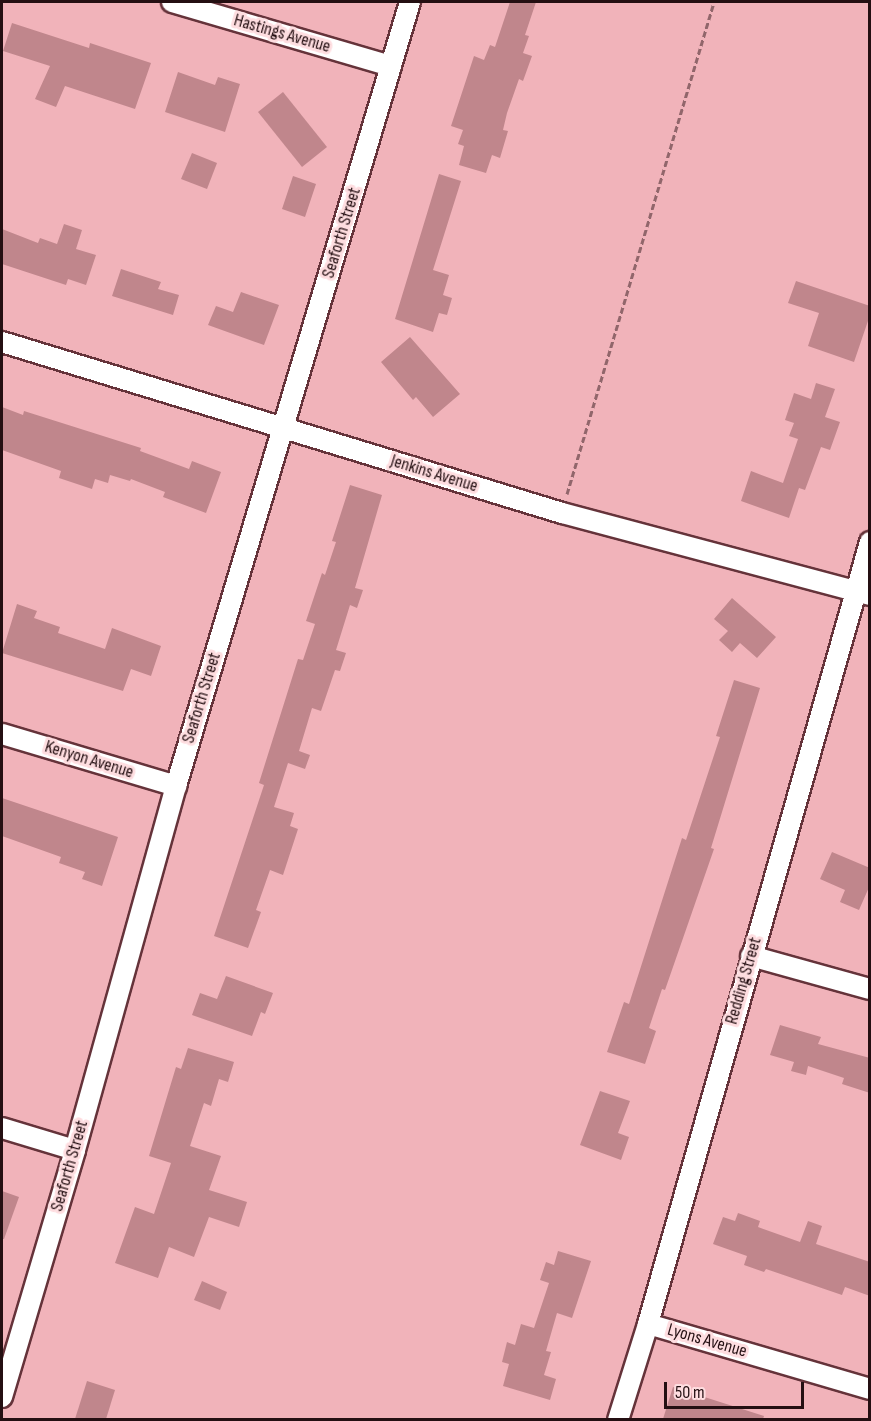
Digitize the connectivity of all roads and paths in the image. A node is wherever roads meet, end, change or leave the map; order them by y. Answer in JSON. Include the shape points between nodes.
{"nodes":[{"id":1,"x":172,"y":2,"type":"edge"},
{"id":2,"x":410,"y":2,"type":"edge"},
{"id":3,"x":714,"y":2,"type":"edge"},
{"id":4,"x":391,"y":66,"type":"junction"},
{"id":5,"x":2,"y":342,"type":"edge"},
{"id":6,"x":284,"y":428,"type":"junction"},
{"id":7,"x":562,"y":513,"type":"junction"},
{"id":8,"x":870,"y":542,"type":"edge"},
{"id":9,"x":862,"y":593,"type":"edge"},
{"id":10,"x":2,"y":734,"type":"edge"},
{"id":11,"x":176,"y":786,"type":"junction"},
{"id":12,"x":751,"y":956,"type":"junction"},
{"id":13,"x":870,"y":989,"type":"edge"},
{"id":14,"x":2,"y":1128,"type":"edge"},
{"id":15,"x":75,"y":1150,"type":"junction"},
{"id":16,"x":648,"y":1324,"type":"junction"},
{"id":17,"x":870,"y":1389,"type":"edge"},
{"id":18,"x":2,"y":1397,"type":"edge"},
{"id":19,"x":618,"y":1419,"type":"edge"}],
"edges":[{"from":1,"to":4,"type":"street","name":"Hastings Avenue"},
{"from":2,"to":4,"type":"street","name":"Seaforth Street"},
{"from":3,"to":7,"type":"path"},
{"from":4,"to":6,"type":"street","name":"Seaforth Street"},
{"from":5,"to":6,"type":"street","name":"Jenkins Avenue"},
{"from":6,"to":7,"type":"street","name":"Jenkins Avenue"},
{"from":6,"to":11,"type":"street","name":"Seaforth Street"},
{"from":7,"to":9,"type":"street","name":"Jenkins Avenue"},
{"from":8,"to":9,"type":"street","name":"Redding Street"},
{"from":9,"to":12,"type":"street","name":"Redding Street"},
{"from":10,"to":11,"type":"street","name":"Kenyon Avenue"},
{"from":11,"to":15,"type":"street","name":"Seaforth Street"},
{"from":12,"to":13,"type":"street"},
{"from":12,"to":16,"type":"street","name":"Redding Street"},
{"from":14,"to":15,"type":"street"},
{"from":15,"to":18,"type":"street","name":"Seaforth Street"},
{"from":16,"to":17,"type":"street","name":"Lyons Avenue"},
{"from":16,"to":19,"type":"street","name":"Redding Street"}]}
